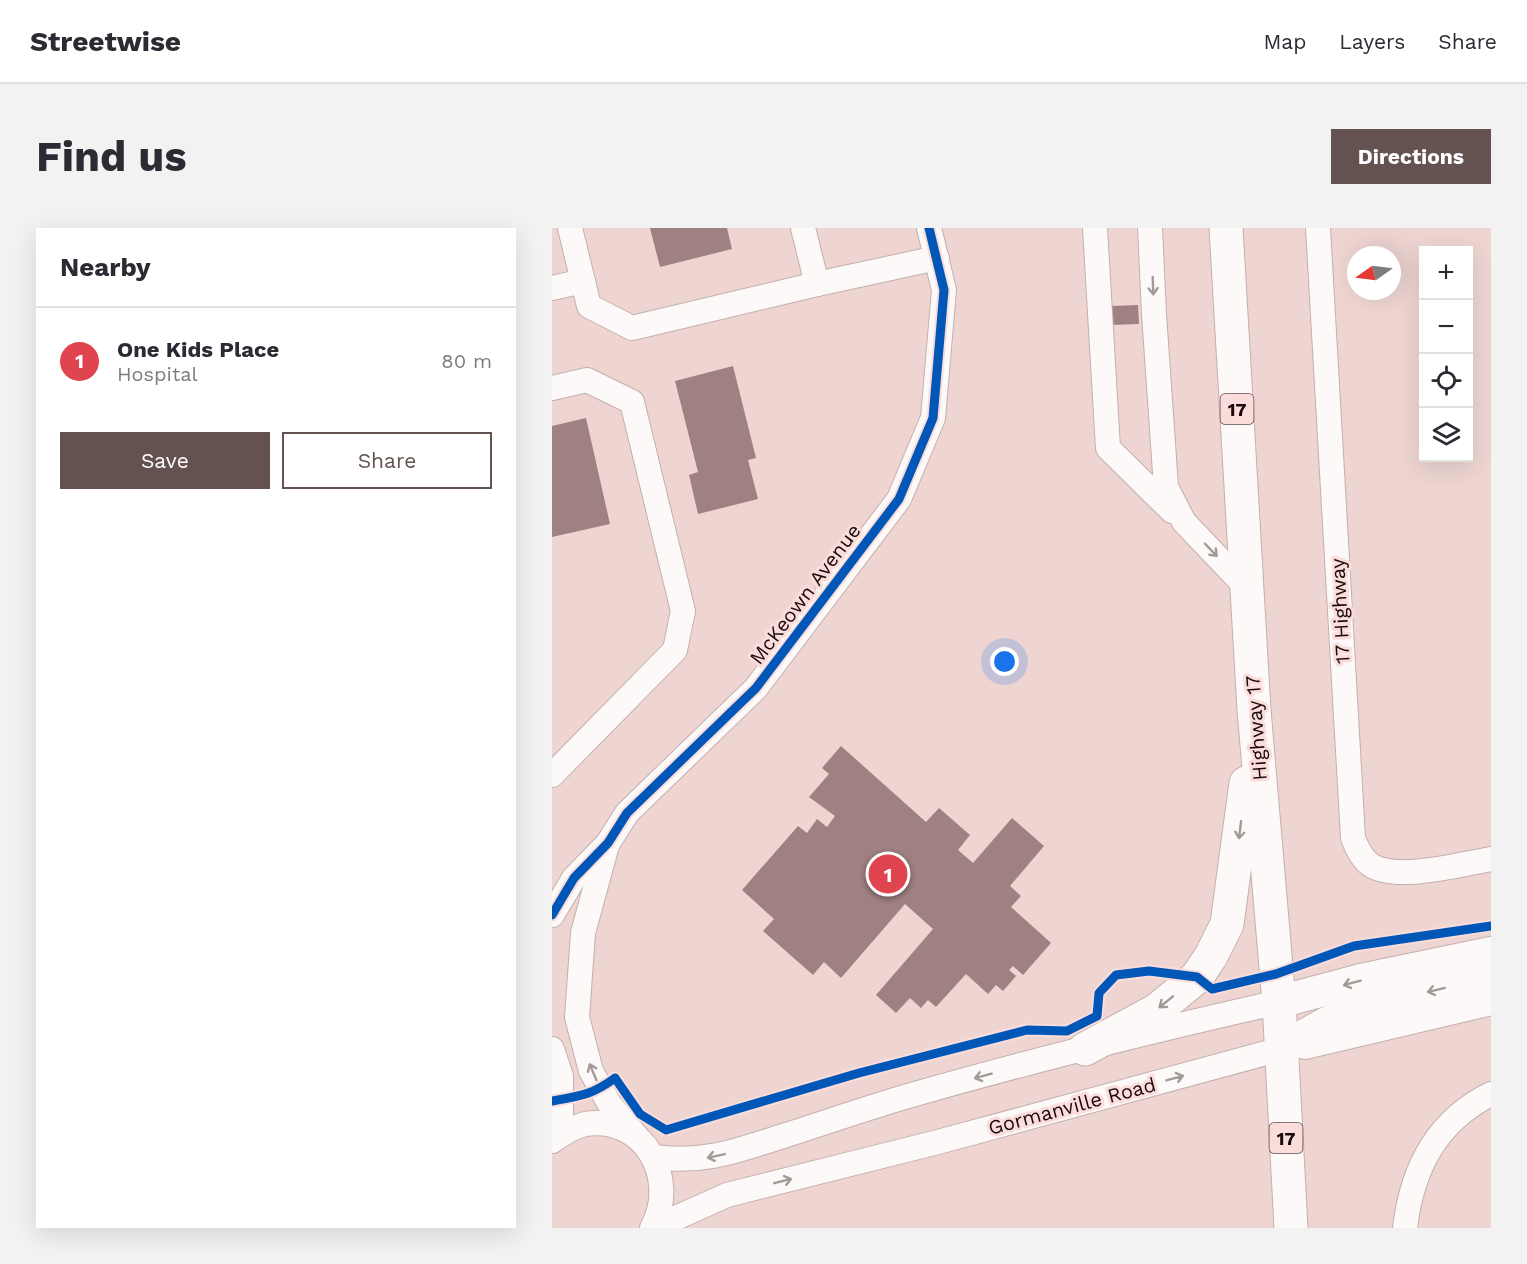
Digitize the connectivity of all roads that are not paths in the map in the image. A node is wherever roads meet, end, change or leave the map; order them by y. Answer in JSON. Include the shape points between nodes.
{"nodes":[{"id":1,"x":570,"y":228,"type":"edge"},
{"id":2,"x":803,"y":228,"type":"edge"},
{"id":3,"x":929,"y":228,"type":"edge"},
{"id":4,"x":1095,"y":228,"type":"edge"},
{"id":5,"x":1150,"y":228,"type":"edge"},
{"id":6,"x":1226,"y":228,"type":"edge"},
{"id":7,"x":1318,"y":228,"type":"edge"},
{"id":8,"x":937,"y":258,"type":"junction"},
{"id":9,"x":583,"y":281,"type":"junction"},
{"id":10,"x":818,"y":284,"type":"junction"},
{"id":11,"x":552,"y":288,"type":"edge"},
{"id":12,"x":552,"y":388,"type":"edge"},
{"id":13,"x":1184,"y":522,"type":"junction"},
{"id":14,"x":1248,"y":589,"type":"junction"},
{"id":15,"x":1254,"y":710,"type":"junction"},
{"id":16,"x":552,"y":775,"type":"edge"},
{"id":17,"x":608,"y":843,"type":"junction"},
{"id":18,"x":1491,"y":859,"type":"edge"},
{"id":19,"x":552,"y":915,"type":"edge"},
{"id":20,"x":1491,"y":952,"type":"edge"},
{"id":21,"x":1491,"y":972,"type":"edge"},
{"id":22,"x":1491,"y":999,"type":"edge"},
{"id":23,"x":1279,"y":1002,"type":"junction"},
{"id":24,"x":552,"y":1049,"type":"edge"},
{"id":25,"x":1085,"y":1049,"type":"junction"},
{"id":26,"x":1281,"y":1049,"type":"junction"},
{"id":27,"x":1491,"y":1094,"type":"edge"},
{"id":28,"x":637,"y":1137,"type":"junction"},
{"id":29,"x":552,"y":1141,"type":"edge"},
{"id":30,"x":654,"y":1157,"type":"junction"},
{"id":31,"x":689,"y":1219,"type":"edge"},
{"id":32,"x":654,"y":1225,"type":"edge"},
{"id":33,"x":1291,"y":1228,"type":"edge"},
{"id":34,"x":1405,"y":1228,"type":"edge"}],
"edges":[{"from":1,"to":9,"type":"street"},
{"from":2,"to":10,"type":"street"},
{"from":3,"to":8,"type":"street","name":"McKeown Avenue"},
{"from":4,"to":13,"type":"street","via":[[1108,448]]},
{"from":5,"to":13,"type":"street","one_way":true,"via":[[1166,487]]},
{"from":6,"to":14,"type":"highway","name":"Highway 17","number":"17"},
{"from":7,"to":18,"type":"street","name":"17 Highway","via":[[1353,838],[1367,863],[1396,872]]},
{"from":8,"to":10,"type":"street"},
{"from":8,"to":17,"type":"street","name":"McKeown Avenue","via":[[944,290],[933,418],[899,499],[756,687],[627,813]]},
{"from":9,"to":10,"type":"street","via":[[589,306],[632,328]]},
{"from":9,"to":11,"type":"street"},
{"from":12,"to":16,"type":"street","via":[[587,380],[632,402],[683,611],[675,650]]},
{"from":13,"to":14,"type":"street","one_way":true},
{"from":14,"to":15,"type":"highway","name":"Highway 17","number":"17"},
{"from":15,"to":23,"type":"highway","name":"Highway 17","number":"17"},
{"from":15,"to":25,"type":"highway","one_way":true,"via":[[1227,924],[1197,977],[1156,1010]]},
{"from":17,"to":19,"type":"street","name":"McKeown Avenue","via":[[574,878]]},
{"from":28,"to":17,"type":"street","name":"McKeown Avenue","one_way":true,"via":[[610,1105],[591,1071],[577,1017],[583,933]]},
{"from":20,"to":23,"type":"main road","one_way":true},
{"from":21,"to":26,"type":"highway","one_way":true,"via":[[1475,980],[1365,1007]]},
{"from":22,"to":26,"type":"main road","name":"Gormanville Road"},
{"from":23,"to":25,"type":"street"},
{"from":23,"to":26,"type":"highway","name":"Highway 17","number":"17"},
{"from":24,"to":29,"type":"street","via":[[561,1076],[561,1115]]},
{"from":25,"to":30,"type":"street","one_way":true,"via":[[907,1097],[717,1156],[677,1160]]},
{"from":31,"to":26,"type":"street","name":"Gormanville Road","one_way":true,"via":[[727,1195]]},
{"from":26,"to":33,"type":"highway","name":"Highway 17","number":"17"},
{"from":27,"to":34,"type":"street","via":[[1464,1109],[1430,1148],[1417,1172]]},
{"from":28,"to":29,"type":"street","via":[[603,1124],[576,1127]]},
{"from":28,"to":30,"type":"street","name":"McKeown Avenue"},
{"from":30,"to":32,"type":"street","via":[[662,1199]]},
{"from":31,"to":32,"type":"street","name":"Gormanville Road","via":[[678,1217]]}]}
